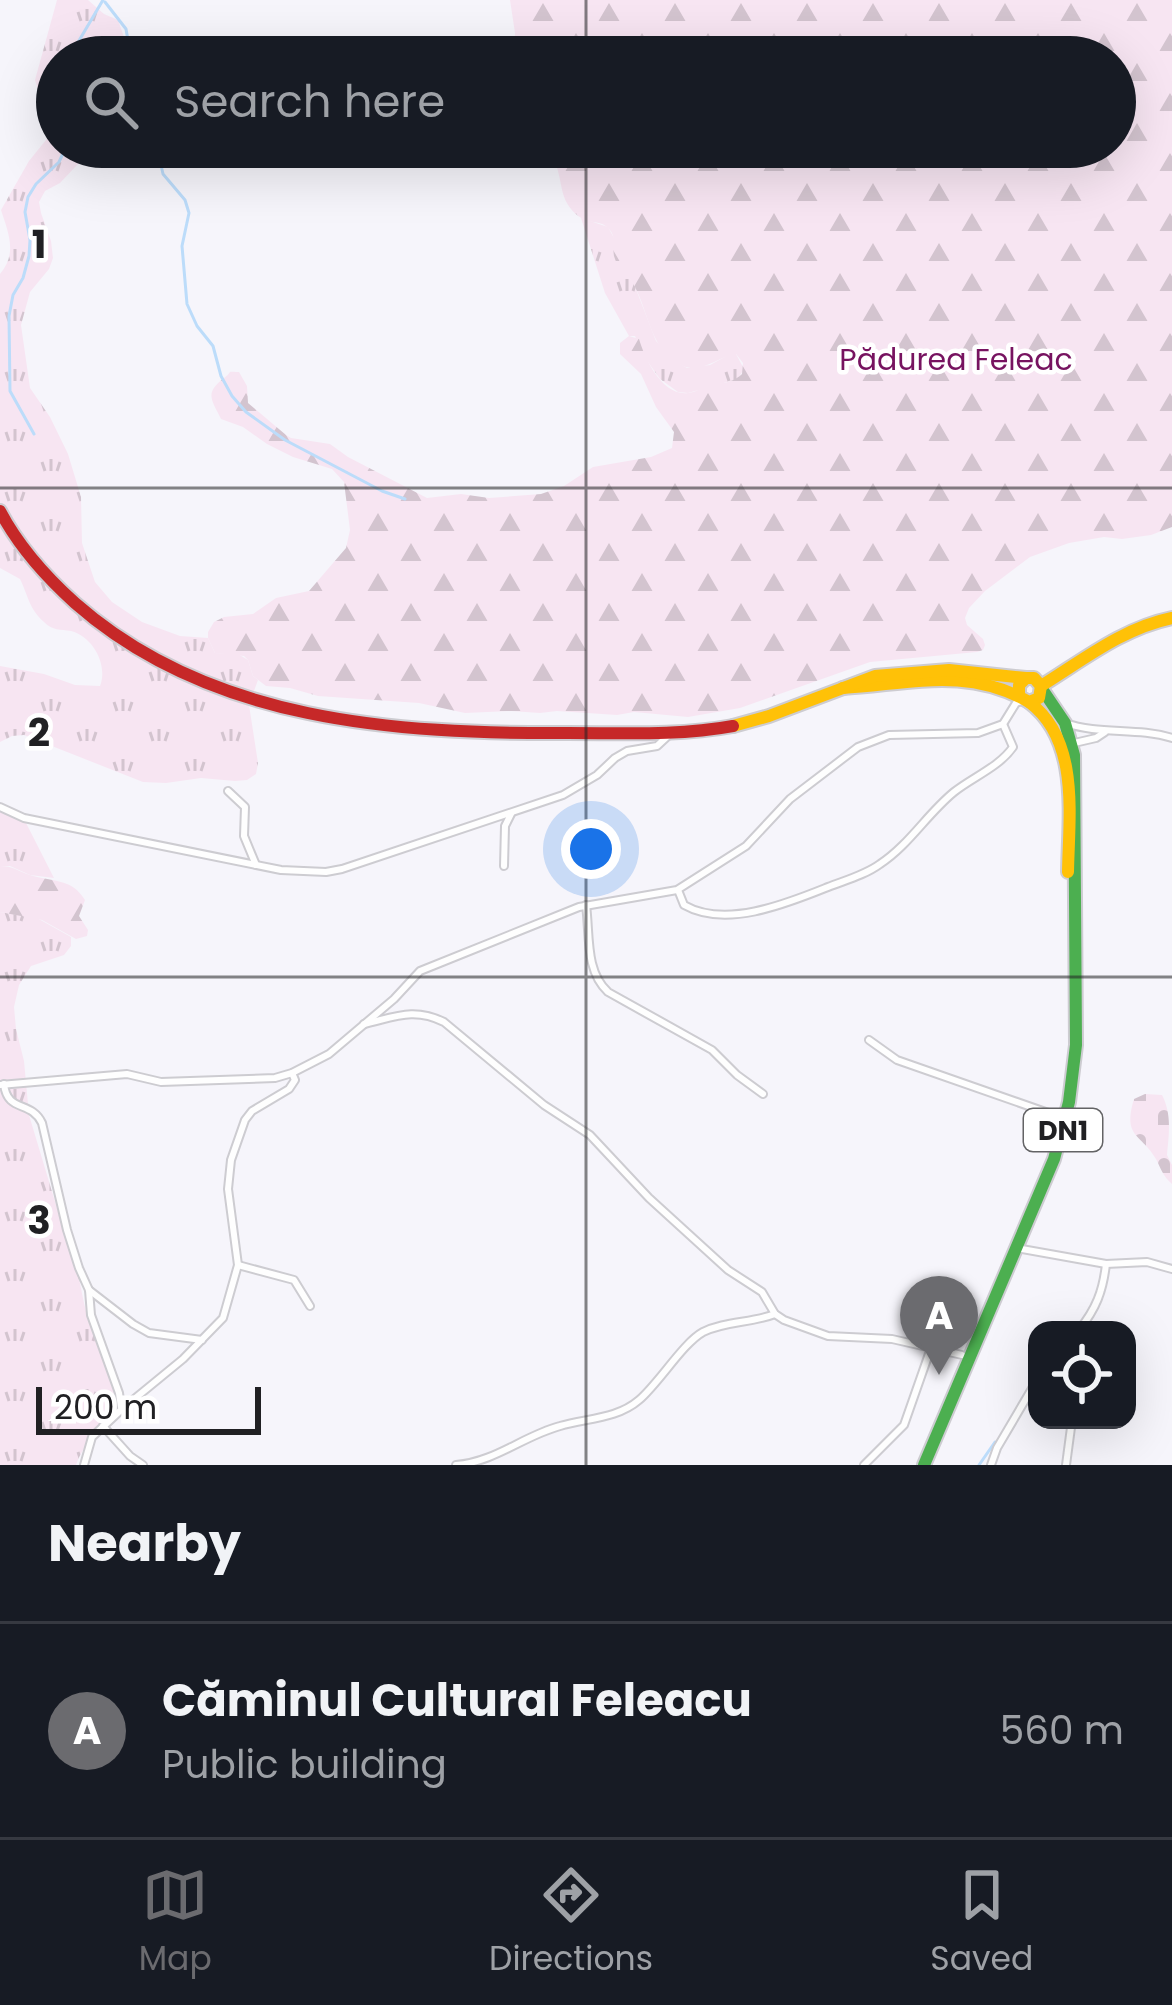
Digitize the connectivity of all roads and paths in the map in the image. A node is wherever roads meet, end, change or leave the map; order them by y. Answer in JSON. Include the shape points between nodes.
{"nodes":[{"id":1,"x":0,"y":511,"type":"edge"},
{"id":2,"x":1172,"y":619,"type":"edge"},
{"id":3,"x":1026,"y":678,"type":"junction"},
{"id":4,"x":1042,"y":687,"type":"junction"},
{"id":5,"x":839,"y":688,"type":"junction"},
{"id":6,"x":1024,"y":699,"type":"junction"},
{"id":7,"x":1065,"y":723,"type":"junction"},
{"id":8,"x":1003,"y":724,"type":"junction"},
{"id":9,"x":673,"y":731,"type":"junction"},
{"id":10,"x":1105,"y":732,"type":"junction"},
{"id":11,"x":1172,"y":738,"type":"edge"},
{"id":12,"x":1066,"y":742,"type":"junction"},
{"id":13,"x":228,"y":790,"type":"dead end"},
{"id":14,"x":0,"y":807,"type":"edge"},
{"id":15,"x":513,"y":811,"type":"junction"},
{"id":16,"x":256,"y":865,"type":"junction"},
{"id":17,"x":504,"y":866,"type":"dead end"},
{"id":18,"x":677,"y":890,"type":"junction"},
{"id":19,"x":586,"y":904,"type":"junction"},
{"id":20,"x":360,"y":1025,"type":"junction"},
{"id":21,"x":869,"y":1040,"type":"dead end"},
{"id":22,"x":292,"y":1073,"type":"junction"},
{"id":23,"x":2,"y":1085,"type":"edge"},
{"id":24,"x":764,"y":1094,"type":"dead end"},
{"id":25,"x":1060,"y":1118,"type":"junction"},
{"id":26,"x":1016,"y":1248,"type":"junction"},
{"id":27,"x":238,"y":1264,"type":"junction"},
{"id":28,"x":1106,"y":1264,"type":"junction"},
{"id":29,"x":1172,"y":1269,"type":"edge"},
{"id":30,"x":89,"y":1290,"type":"junction"},
{"id":31,"x":310,"y":1306,"type":"dead end"},
{"id":32,"x":776,"y":1314,"type":"junction"},
{"id":33,"x":1086,"y":1321,"type":"edge"},
{"id":34,"x":202,"y":1340,"type":"junction"},
{"id":35,"x":931,"y":1348,"type":"junction"},
{"id":36,"x":962,"y":1355,"type":"junction"},
{"id":37,"x":1028,"y":1395,"type":"edge"},
{"id":38,"x":122,"y":1409,"type":"junction"},
{"id":39,"x":103,"y":1426,"type":"junction"},
{"id":40,"x":1071,"y":1429,"type":"edge"},
{"id":41,"x":84,"y":1465,"type":"edge"},
{"id":42,"x":143,"y":1465,"type":"edge"},
{"id":43,"x":456,"y":1465,"type":"edge"},
{"id":44,"x":864,"y":1465,"type":"edge"},
{"id":45,"x":920,"y":1465,"type":"edge"},
{"id":46,"x":991,"y":1465,"type":"edge"},
{"id":47,"x":1066,"y":1465,"type":"edge"}],
"edges":[{"from":1,"to":9,"type":"main road","number":"DN1","via":[[20,546],[105,629],[171,668],[254,701],[467,732]]},
{"from":2,"to":4,"type":"main road","via":[[1137,629]]},
{"from":3,"to":4,"type":"main road","number":"DN1"},
{"from":3,"to":5,"type":"main road","number":"DN1","via":[[937,670],[871,676]]},
{"from":3,"to":6,"type":"main road","via":[[1019,685]]},
{"from":4,"to":6,"type":"main road","via":[[1039,698]]},
{"from":4,"to":7,"type":"main road","number":"DN1"},
{"from":5,"to":6,"type":"main road","number":"DN1","via":[[956,680]]},
{"from":5,"to":9,"type":"main road","number":"DN1","via":[[724,728]]},
{"from":6,"to":8,"type":"street"},
{"from":6,"to":12,"type":"main road"},
{"from":7,"to":10,"type":"street"},
{"from":7,"to":12,"type":"main road","number":"DN1"},
{"from":8,"to":18,"type":"street","via":[[978,733],[890,735],[858,747],[790,799],[746,846]]},
{"from":8,"to":18,"type":"street","via":[[1010,753],[942,802],[880,865],[773,909],[704,914],[684,905]]},
{"from":9,"to":15,"type":"street","via":[[563,795]]},
{"from":10,"to":11,"type":"street"},
{"from":10,"to":12,"type":"street"},
{"from":12,"to":25,"type":"main road","number":"DN1","via":[[1069,1022]]},
{"from":12,"to":26,"type":"main road","number":"DN1","via":[[1073,1081],[1060,1140]]},
{"from":13,"to":16,"type":"street","via":[[245,807],[244,836]]},
{"from":14,"to":16,"type":"street"},
{"from":15,"to":16,"type":"street","via":[[343,869]]},
{"from":15,"to":17,"type":"street"},
{"from":18,"to":19,"type":"street"},
{"from":19,"to":20,"type":"street","via":[[420,971]]},
{"from":19,"to":24,"type":"street","via":[[598,982],[712,1050]]},
{"from":20,"to":22,"type":"street"},
{"from":20,"to":32,"type":"street","via":[[413,1012],[444,1022],[590,1135],[649,1198],[762,1292]]},
{"from":21,"to":25,"type":"street","via":[[897,1060]]},
{"from":22,"to":23,"type":"street"},
{"from":22,"to":27,"type":"street","via":[[289,1088],[252,1111],[231,1160]]},
{"from":23,"to":30,"type":"street","via":[[10,1102],[42,1123]]},
{"from":25,"to":36,"type":"main road","number":"DN1"},
{"from":26,"to":28,"type":"street"},
{"from":26,"to":45,"type":"main road","number":"DN1"},
{"from":27,"to":31,"type":"street","via":[[294,1280]]},
{"from":27,"to":34,"type":"street","via":[[223,1318]]},
{"from":28,"to":29,"type":"street"},
{"from":28,"to":33,"type":"street"},
{"from":30,"to":34,"type":"street","via":[[149,1333]]},
{"from":30,"to":38,"type":"street"},
{"from":32,"to":35,"type":"street","via":[[828,1336]]},
{"from":32,"to":43,"type":"street","via":[[696,1336],[619,1413],[563,1424],[494,1457]]},
{"from":34,"to":38,"type":"street"},
{"from":35,"to":36,"type":"street"},
{"from":35,"to":44,"type":"street","via":[[904,1425]]},
{"from":36,"to":45,"type":"main road","number":"DN1"},
{"from":37,"to":46,"type":"street"},
{"from":38,"to":39,"type":"street"},
{"from":39,"to":41,"type":"street"},
{"from":39,"to":42,"type":"street"},
{"from":40,"to":47,"type":"street"}]}
